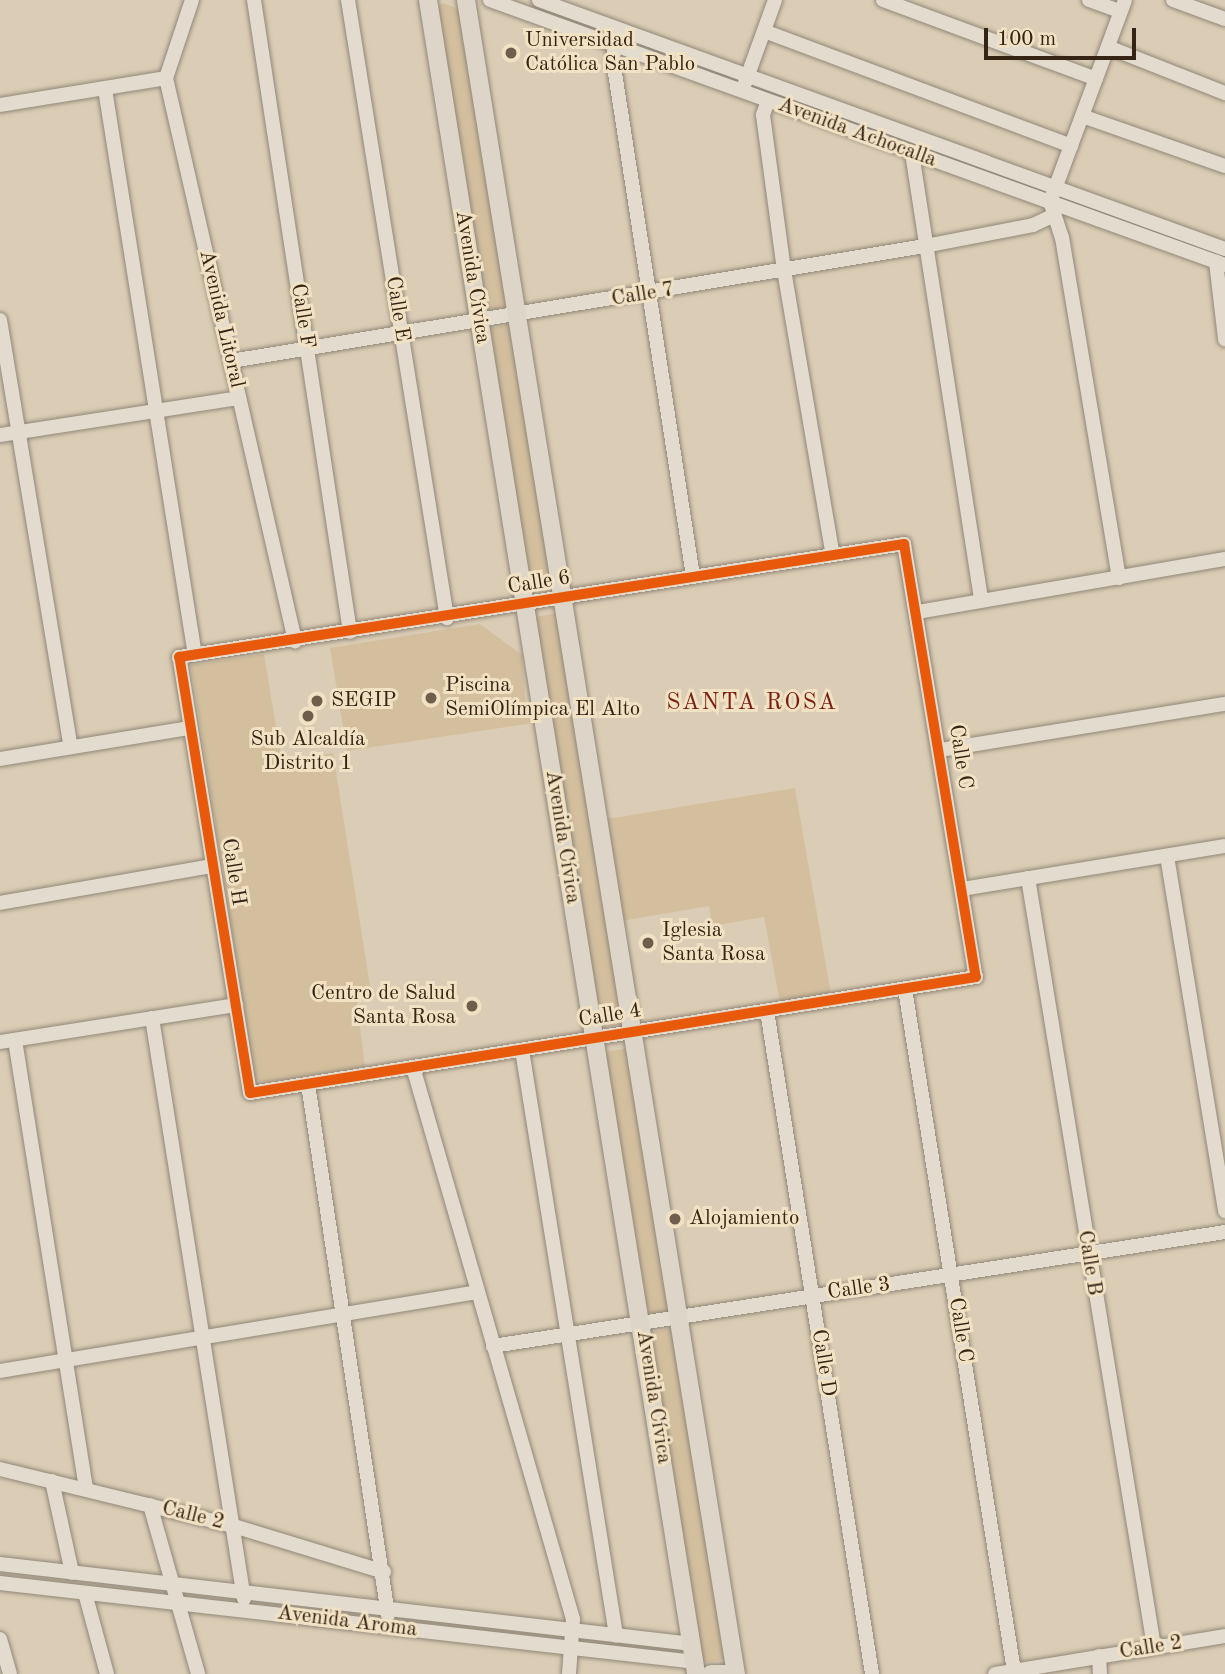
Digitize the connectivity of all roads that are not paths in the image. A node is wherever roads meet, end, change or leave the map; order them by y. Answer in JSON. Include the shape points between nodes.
{"nodes":[{"id":1,"x":192,"y":0,"type":"edge"},
{"id":2,"x":254,"y":0,"type":"edge"},
{"id":3,"x":348,"y":0,"type":"edge"},
{"id":4,"x":428,"y":0,"type":"edge"},
{"id":5,"x":466,"y":0,"type":"edge"},
{"id":6,"x":490,"y":0,"type":"edge"},
{"id":7,"x":539,"y":0,"type":"edge"},
{"id":8,"x":883,"y":0,"type":"edge"},
{"id":9,"x":1090,"y":0,"type":"edge"},
{"id":10,"x":1173,"y":0,"type":"edge"},
{"id":11,"x":771,"y":1,"type":"edge"},
{"id":12,"x":1122,"y":6,"type":"edge"},
{"id":13,"x":1225,"y":19,"type":"edge"},
{"id":14,"x":764,"y":31,"type":"junction"},
{"id":15,"x":615,"y":45,"type":"junction"},
{"id":16,"x":1108,"y":47,"type":"junction"},
{"id":17,"x":748,"y":76,"type":"junction"},
{"id":18,"x":166,"y":78,"type":"junction"},
{"id":19,"x":1096,"y":79,"type":"junction"},
{"id":20,"x":105,"y":89,"type":"junction"},
{"id":21,"x":743,"y":91,"type":"junction"},
{"id":22,"x":1225,"y":93,"type":"edge"},
{"id":23,"x":768,"y":101,"type":"junction"},
{"id":24,"x":0,"y":105,"type":"edge"},
{"id":25,"x":1082,"y":116,"type":"junction"},
{"id":26,"x":1071,"y":146,"type":"junction"},
{"id":27,"x":912,"y":153,"type":"junction"},
{"id":28,"x":1225,"y":166,"type":"edge"},
{"id":29,"x":1056,"y":187,"type":"junction"},
{"id":30,"x":1051,"y":209,"type":"junction"},
{"id":31,"x":925,"y":246,"type":"junction"},
{"id":32,"x":1225,"y":249,"type":"edge"},
{"id":33,"x":1221,"y":264,"type":"edge"},
{"id":34,"x":784,"y":270,"type":"junction"},
{"id":35,"x":647,"y":295,"type":"junction"},
{"id":36,"x":516,"y":314,"type":"junction"},
{"id":37,"x":0,"y":320,"type":"edge"},
{"id":38,"x":479,"y":321,"type":"junction"},
{"id":39,"x":401,"y":334,"type":"junction"},
{"id":40,"x":1225,"y":339,"type":"edge"},
{"id":41,"x":307,"y":348,"type":"junction"},
{"id":42,"x":231,"y":361,"type":"junction"},
{"id":43,"x":239,"y":398,"type":"junction"},
{"id":44,"x":156,"y":410,"type":"junction"},
{"id":45,"x":19,"y":432,"type":"junction"},
{"id":46,"x":0,"y":435,"type":"edge"},
{"id":47,"x":904,"y":544,"type":"joint"},
{"id":48,"x":832,"y":552,"type":"junction"},
{"id":49,"x":1225,"y":559,"type":"edge"},
{"id":50,"x":693,"y":576,"type":"junction"},
{"id":51,"x":1119,"y":578,"type":"junction"},
{"id":52,"x":562,"y":598,"type":"junction"},
{"id":53,"x":981,"y":601,"type":"junction"},
{"id":54,"x":524,"y":604,"type":"junction"},
{"id":55,"x":918,"y":612,"type":"junction"},
{"id":56,"x":447,"y":618,"type":"junction"},
{"id":57,"x":350,"y":632,"type":"junction"},
{"id":58,"x":295,"y":641,"type":"junction"},
{"id":59,"x":195,"y":655,"type":"junction"},
{"id":60,"x":179,"y":657,"type":"joint"},
{"id":61,"x":1225,"y":704,"type":"edge"},
{"id":62,"x":190,"y":728,"type":"junction"},
{"id":63,"x":71,"y":747,"type":"junction"},
{"id":64,"x":940,"y":750,"type":"junction"},
{"id":65,"x":0,"y":759,"type":"edge"},
{"id":66,"x":1225,"y":846,"type":"edge"},
{"id":67,"x":1167,"y":856,"type":"junction"},
{"id":68,"x":213,"y":866,"type":"junction"},
{"id":69,"x":1028,"y":878,"type":"junction"},
{"id":70,"x":962,"y":889,"type":"junction"},
{"id":71,"x":0,"y":903,"type":"edge"},
{"id":72,"x":976,"y":977,"type":"joint"},
{"id":73,"x":905,"y":989,"type":"junction"},
{"id":74,"x":236,"y":1004,"type":"junction"},
{"id":75,"x":767,"y":1010,"type":"junction"},
{"id":76,"x":152,"y":1018,"type":"junction"},
{"id":77,"x":631,"y":1032,"type":"junction"},
{"id":78,"x":594,"y":1038,"type":"junction"},
{"id":79,"x":15,"y":1040,"type":"junction"},
{"id":80,"x":0,"y":1042,"type":"edge"},
{"id":81,"x":522,"y":1050,"type":"junction"},
{"id":82,"x":413,"y":1067,"type":"junction"},
{"id":83,"x":308,"y":1084,"type":"junction"},
{"id":84,"x":250,"y":1093,"type":"joint"},
{"id":85,"x":1225,"y":1211,"type":"edge"},
{"id":86,"x":1225,"y":1232,"type":"edge"},
{"id":87,"x":1087,"y":1252,"type":"junction"},
{"id":88,"x":951,"y":1276,"type":"junction"},
{"id":89,"x":478,"y":1292,"type":"junction"},
{"id":90,"x":812,"y":1296,"type":"junction"},
{"id":91,"x":342,"y":1314,"type":"junction"},
{"id":92,"x":678,"y":1317,"type":"junction"},
{"id":93,"x":641,"y":1323,"type":"junction"},
{"id":94,"x":567,"y":1333,"type":"junction"},
{"id":95,"x":206,"y":1337,"type":"junction"},
{"id":96,"x":493,"y":1346,"type":"junction"},
{"id":97,"x":66,"y":1360,"type":"junction"},
{"id":98,"x":0,"y":1371,"type":"edge"},
{"id":99,"x":0,"y":1469,"type":"edge"},
{"id":100,"x":52,"y":1481,"type":"junction"},
{"id":101,"x":86,"y":1488,"type":"junction"},
{"id":102,"x":150,"y":1505,"type":"junction"},
{"id":103,"x":234,"y":1526,"type":"junction"},
{"id":104,"x":0,"y":1564,"type":"edge"},
{"id":105,"x":384,"y":1572,"type":"junction"},
{"id":106,"x":72,"y":1573,"type":"junction"},
{"id":107,"x":0,"y":1583,"type":"edge"},
{"id":108,"x":170,"y":1584,"type":"junction"},
{"id":109,"x":243,"y":1592,"type":"junction"},
{"id":110,"x":85,"y":1593,"type":"junction"},
{"id":111,"x":177,"y":1603,"type":"junction"},
{"id":112,"x":388,"y":1609,"type":"junction"},
{"id":113,"x":245,"y":1610,"type":"junction"},
{"id":114,"x":386,"y":1627,"type":"junction"},
{"id":115,"x":572,"y":1630,"type":"junction"},
{"id":116,"x":616,"y":1635,"type":"junction"},
{"id":117,"x":1225,"y":1636,"type":"edge"},
{"id":118,"x":0,"y":1639,"type":"edge"},
{"id":119,"x":692,"y":1644,"type":"junction"},
{"id":120,"x":1154,"y":1647,"type":"junction"},
{"id":121,"x":570,"y":1648,"type":"junction"},
{"id":122,"x":1099,"y":1656,"type":"junction"},
{"id":123,"x":695,"y":1668,"type":"edge"},
{"id":124,"x":1014,"y":1671,"type":"junction"},
{"id":125,"x":10,"y":1674,"type":"edge"},
{"id":126,"x":107,"y":1674,"type":"edge"},
{"id":127,"x":198,"y":1674,"type":"edge"},
{"id":128,"x":569,"y":1674,"type":"edge"},
{"id":129,"x":711,"y":1674,"type":"edge"},
{"id":130,"x":731,"y":1674,"type":"edge"},
{"id":131,"x":736,"y":1674,"type":"edge"},
{"id":132,"x":872,"y":1674,"type":"edge"},
{"id":133,"x":995,"y":1674,"type":"edge"},
{"id":134,"x":1100,"y":1674,"type":"edge"}],
"edges":[{"from":1,"to":18,"type":"street"},
{"from":2,"to":41,"type":"street","name":"Calle F"},
{"from":3,"to":39,"type":"street","name":"Calle E"},
{"from":4,"to":38,"type":"main road","name":"Avenida Cívica"},
{"from":5,"to":36,"type":"main road","name":"Avenida Cívica"},
{"from":6,"to":15,"type":"street","name":"Avenida Achocalla"},
{"from":7,"to":17,"type":"street","name":"Avenida Achocalla"},
{"from":8,"to":19,"type":"street"},
{"from":9,"to":12,"type":"street"},
{"from":10,"to":13,"type":"street"},
{"from":11,"to":14,"type":"street"},
{"from":12,"to":16,"type":"street"},
{"from":14,"to":17,"type":"street"},
{"from":14,"to":26,"type":"street"},
{"from":15,"to":21,"type":"street","name":"Avenida Achocalla"},
{"from":15,"to":35,"type":"street","via":[[613,60]]},
{"from":16,"to":19,"type":"street"},
{"from":16,"to":22,"type":"street"},
{"from":17,"to":21,"type":"street"},
{"from":17,"to":29,"type":"street","name":"Avenida Achocalla"},
{"from":18,"to":20,"type":"street"},
{"from":18,"to":42,"type":"street","name":"Avenida Litoral"},
{"from":19,"to":25,"type":"street"},
{"from":20,"to":24,"type":"street"},
{"from":20,"to":44,"type":"street"},
{"from":21,"to":23,"type":"street","name":"Avenida Achocalla"},
{"from":23,"to":27,"type":"street","name":"Avenida Achocalla"},
{"from":23,"to":34,"type":"street","via":[[763,115]]},
{"from":25,"to":26,"type":"street"},
{"from":25,"to":28,"type":"street"},
{"from":26,"to":29,"type":"street"},
{"from":27,"to":30,"type":"street","name":"Avenida Achocalla"},
{"from":27,"to":31,"type":"street"},
{"from":29,"to":30,"type":"street"},
{"from":29,"to":32,"type":"street","name":"Avenida Achocalla"},
{"from":30,"to":31,"type":"street","name":"Calle 7","via":[[1033,225]]},
{"from":30,"to":33,"type":"street","name":"Avenida Achocalla"},
{"from":30,"to":51,"type":"street","via":[[1062,238]]},
{"from":31,"to":34,"type":"street","name":"Calle 7"},
{"from":31,"to":53,"type":"street"},
{"from":33,"to":40,"type":"street"},
{"from":34,"to":35,"type":"street","name":"Calle 7"},
{"from":34,"to":48,"type":"street"},
{"from":35,"to":36,"type":"street","name":"Calle 7"},
{"from":35,"to":50,"type":"street"},
{"from":36,"to":38,"type":"street","name":"Calle 7"},
{"from":36,"to":52,"type":"main road","name":"Avenida Cívica"},
{"from":37,"to":45,"type":"street"},
{"from":38,"to":39,"type":"street","name":"Calle 7"},
{"from":38,"to":54,"type":"main road","name":"Avenida Cívica"},
{"from":39,"to":41,"type":"street","name":"Calle 7"},
{"from":39,"to":56,"type":"street","name":"Calle E"},
{"from":41,"to":42,"type":"street","name":"Calle 7"},
{"from":41,"to":57,"type":"street","name":"Calle F"},
{"from":42,"to":43,"type":"street","name":"Avenida Litoral"},
{"from":43,"to":44,"type":"street"},
{"from":43,"to":58,"type":"street","name":"Avenida Litoral"},
{"from":44,"to":45,"type":"street"},
{"from":44,"to":59,"type":"street"},
{"from":45,"to":46,"type":"street"},
{"from":45,"to":63,"type":"street"},
{"from":47,"to":48,"type":"street","name":"Calle 6"},
{"from":47,"to":55,"type":"street","name":"Calle C"},
{"from":48,"to":50,"type":"street","name":"Calle 6"},
{"from":49,"to":51,"type":"street"},
{"from":50,"to":52,"type":"street","name":"Calle 6"},
{"from":51,"to":53,"type":"street"},
{"from":52,"to":54,"type":"street","name":"Calle 6"},
{"from":52,"to":77,"type":"main road","name":"Avenida Cívica"},
{"from":53,"to":55,"type":"street"},
{"from":54,"to":56,"type":"street","name":"Calle 6"},
{"from":54,"to":78,"type":"main road","name":"Avenida Cívica"},
{"from":55,"to":64,"type":"street","name":"Calle C"},
{"from":56,"to":57,"type":"street","name":"Calle 6"},
{"from":57,"to":58,"type":"street","name":"Calle 6"},
{"from":58,"to":59,"type":"street","name":"Calle 6"},
{"from":59,"to":60,"type":"street","name":"Calle 6"},
{"from":60,"to":62,"type":"street","name":"Calle H"},
{"from":61,"to":64,"type":"street"},
{"from":62,"to":63,"type":"street"},
{"from":62,"to":68,"type":"street","name":"Calle H"},
{"from":63,"to":65,"type":"street"},
{"from":64,"to":70,"type":"street","name":"Calle C"},
{"from":66,"to":67,"type":"street"},
{"from":67,"to":69,"type":"street"},
{"from":67,"to":85,"type":"street"},
{"from":68,"to":71,"type":"street"},
{"from":68,"to":74,"type":"street","name":"Calle H"},
{"from":69,"to":70,"type":"street"},
{"from":69,"to":87,"type":"street","name":"Calle B"},
{"from":70,"to":72,"type":"street","name":"Calle C"},
{"from":72,"to":73,"type":"street","name":"Calle 4"},
{"from":73,"to":75,"type":"street","name":"Calle 4"},
{"from":73,"to":88,"type":"street","name":"Calle C"},
{"from":74,"to":76,"type":"street"},
{"from":74,"to":84,"type":"street","name":"Calle H"},
{"from":75,"to":77,"type":"street","name":"Calle 4"},
{"from":75,"to":90,"type":"street","name":"Calle D"},
{"from":76,"to":79,"type":"street"},
{"from":76,"to":95,"type":"street"},
{"from":77,"to":78,"type":"street","name":"Calle 4"},
{"from":77,"to":92,"type":"main road","name":"Avenida Cívica"},
{"from":78,"to":81,"type":"street","name":"Calle 4"},
{"from":78,"to":93,"type":"main road","name":"Avenida Cívica"},
{"from":79,"to":80,"type":"street"},
{"from":79,"to":97,"type":"street"},
{"from":81,"to":82,"type":"street","name":"Calle 4"},
{"from":81,"to":94,"type":"street"},
{"from":82,"to":83,"type":"street","name":"Calle 4"},
{"from":82,"to":89,"type":"street"},
{"from":83,"to":84,"type":"street","name":"Calle 4"},
{"from":83,"to":91,"type":"street"},
{"from":86,"to":87,"type":"street","name":"Calle 3"},
{"from":87,"to":88,"type":"street","name":"Calle 3"},
{"from":87,"to":120,"type":"street","name":"Calle B"},
{"from":88,"to":90,"type":"street","name":"Calle 3"},
{"from":88,"to":124,"type":"street","name":"Calle C"},
{"from":89,"to":91,"type":"street"},
{"from":89,"to":96,"type":"street"},
{"from":90,"to":92,"type":"street","name":"Calle 3"},
{"from":90,"to":132,"type":"street","name":"Calle D"},
{"from":91,"to":95,"type":"street"},
{"from":91,"to":105,"type":"street"},
{"from":92,"to":93,"type":"street","name":"Calle 3"},
{"from":92,"to":131,"type":"main road","name":"Avenida Cívica"},
{"from":93,"to":94,"type":"street","name":"Calle 3"},
{"from":93,"to":119,"type":"main road","name":"Avenida Cívica"},
{"from":94,"to":96,"type":"street","name":"Calle 3"},
{"from":94,"to":116,"type":"street"},
{"from":95,"to":97,"type":"street"},
{"from":95,"to":103,"type":"street"},
{"from":96,"to":115,"type":"street"},
{"from":97,"to":98,"type":"street"},
{"from":97,"to":101,"type":"street"},
{"from":99,"to":100,"type":"street","name":"Calle 2"},
{"from":100,"to":101,"type":"street","name":"Calle 2"},
{"from":100,"to":106,"type":"street"},
{"from":101,"to":102,"type":"street","name":"Calle 2"},
{"from":102,"to":103,"type":"street","name":"Calle 2"},
{"from":102,"to":108,"type":"street"},
{"from":103,"to":105,"type":"street","name":"Calle 2"},
{"from":103,"to":109,"type":"street"},
{"from":104,"to":106,"type":"street","name":"Avenida Aroma"},
{"from":105,"to":112,"type":"street"},
{"from":106,"to":108,"type":"street","name":"Avenida Aroma"},
{"from":107,"to":110,"type":"street","name":"Avenida Aroma"},
{"from":108,"to":109,"type":"street","name":"Avenida Aroma"},
{"from":108,"to":111,"type":"street"},
{"from":109,"to":112,"type":"street","name":"Avenida Aroma"},
{"from":109,"to":113,"type":"street"},
{"from":110,"to":111,"type":"street","name":"Avenida Aroma"},
{"from":110,"to":126,"type":"street"},
{"from":111,"to":113,"type":"street","name":"Avenida Aroma"},
{"from":111,"to":127,"type":"street"},
{"from":112,"to":114,"type":"street"},
{"from":112,"to":115,"type":"street","name":"Avenida Aroma"},
{"from":113,"to":114,"type":"street","name":"Avenida Aroma"},
{"from":114,"to":121,"type":"street","name":"Avenida Aroma"},
{"from":115,"to":116,"type":"street","name":"Avenida Aroma"},
{"from":115,"to":121,"type":"street"},
{"from":116,"to":119,"type":"street","name":"Avenida Aroma"},
{"from":117,"to":120,"type":"street","name":"Calle 2"},
{"from":118,"to":125,"type":"street"},
{"from":119,"to":123,"type":"main road","name":"Avenida Cívica"},
{"from":120,"to":122,"type":"street","name":"Calle 2"},
{"from":121,"to":123,"type":"street","name":"Avenida Aroma"},
{"from":121,"to":128,"type":"street"},
{"from":122,"to":124,"type":"street","name":"Calle 2"},
{"from":122,"to":134,"type":"street"},
{"from":124,"to":133,"type":"street","name":"Calle 2"},
{"from":129,"to":130,"type":"main road"}]}
